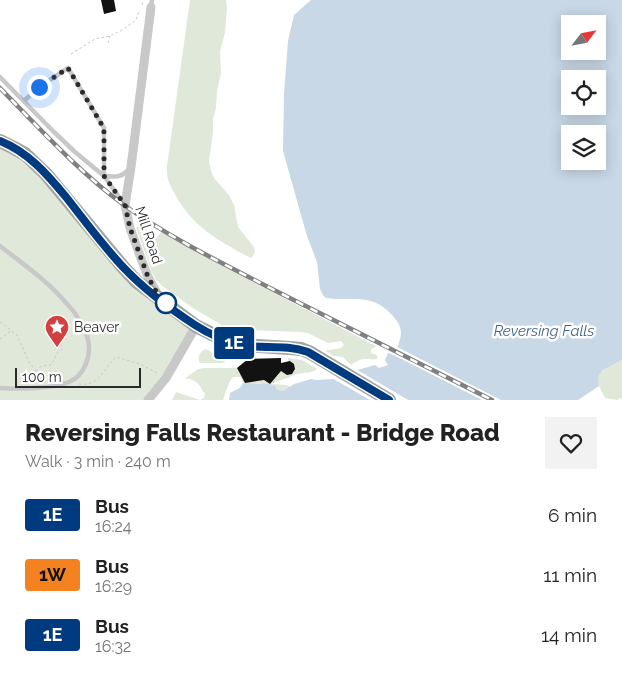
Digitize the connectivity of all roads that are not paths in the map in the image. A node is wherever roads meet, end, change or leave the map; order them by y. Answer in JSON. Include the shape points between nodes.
{"nodes":[{"id":1,"x":152,"y":4,"type":"edge"},
{"id":2,"x":0,"y":77,"type":"edge"},
{"id":3,"x":24,"y":101,"type":"junction"},
{"id":4,"x":0,"y":141,"type":"edge"},
{"id":5,"x":131,"y":167,"type":"junction"},
{"id":6,"x":104,"y":176,"type":"junction"},
{"id":7,"x":125,"y":205,"type":"junction"},
{"id":8,"x":0,"y":246,"type":"edge"},
{"id":9,"x":161,"y":300,"type":"junction"},
{"id":10,"x":196,"y":326,"type":"junction"},
{"id":11,"x":0,"y":388,"type":"edge"},
{"id":12,"x":148,"y":400,"type":"edge"},
{"id":13,"x":389,"y":400,"type":"edge"}],
"edges":[{"from":1,"to":5,"type":"street"},
{"from":2,"to":3,"type":"lane","name":"Mill Road"},
{"from":3,"to":6,"type":"lane","name":"Mill Road"},
{"from":3,"to":6,"type":"lane","via":[[68,68],[104,128]]},
{"from":4,"to":9,"type":"main road","via":[[36,163],[123,267]]},
{"from":5,"to":6,"type":"lane","via":[[121,176]]},
{"from":5,"to":7,"type":"street"},
{"from":6,"to":7,"type":"lane","name":"Mill Road"},
{"from":7,"to":9,"type":"street","name":"Mill Road","via":[[148,277]]},
{"from":8,"to":11,"type":"lane","via":[[48,284],[76,315],[85,330],[89,350],[86,364],[78,376],[68,382]]},
{"from":9,"to":10,"type":"main road"},
{"from":10,"to":12,"type":"street","via":[[166,378]]},
{"from":10,"to":13,"type":"main road","via":[[241,345],[301,349]]}]}
